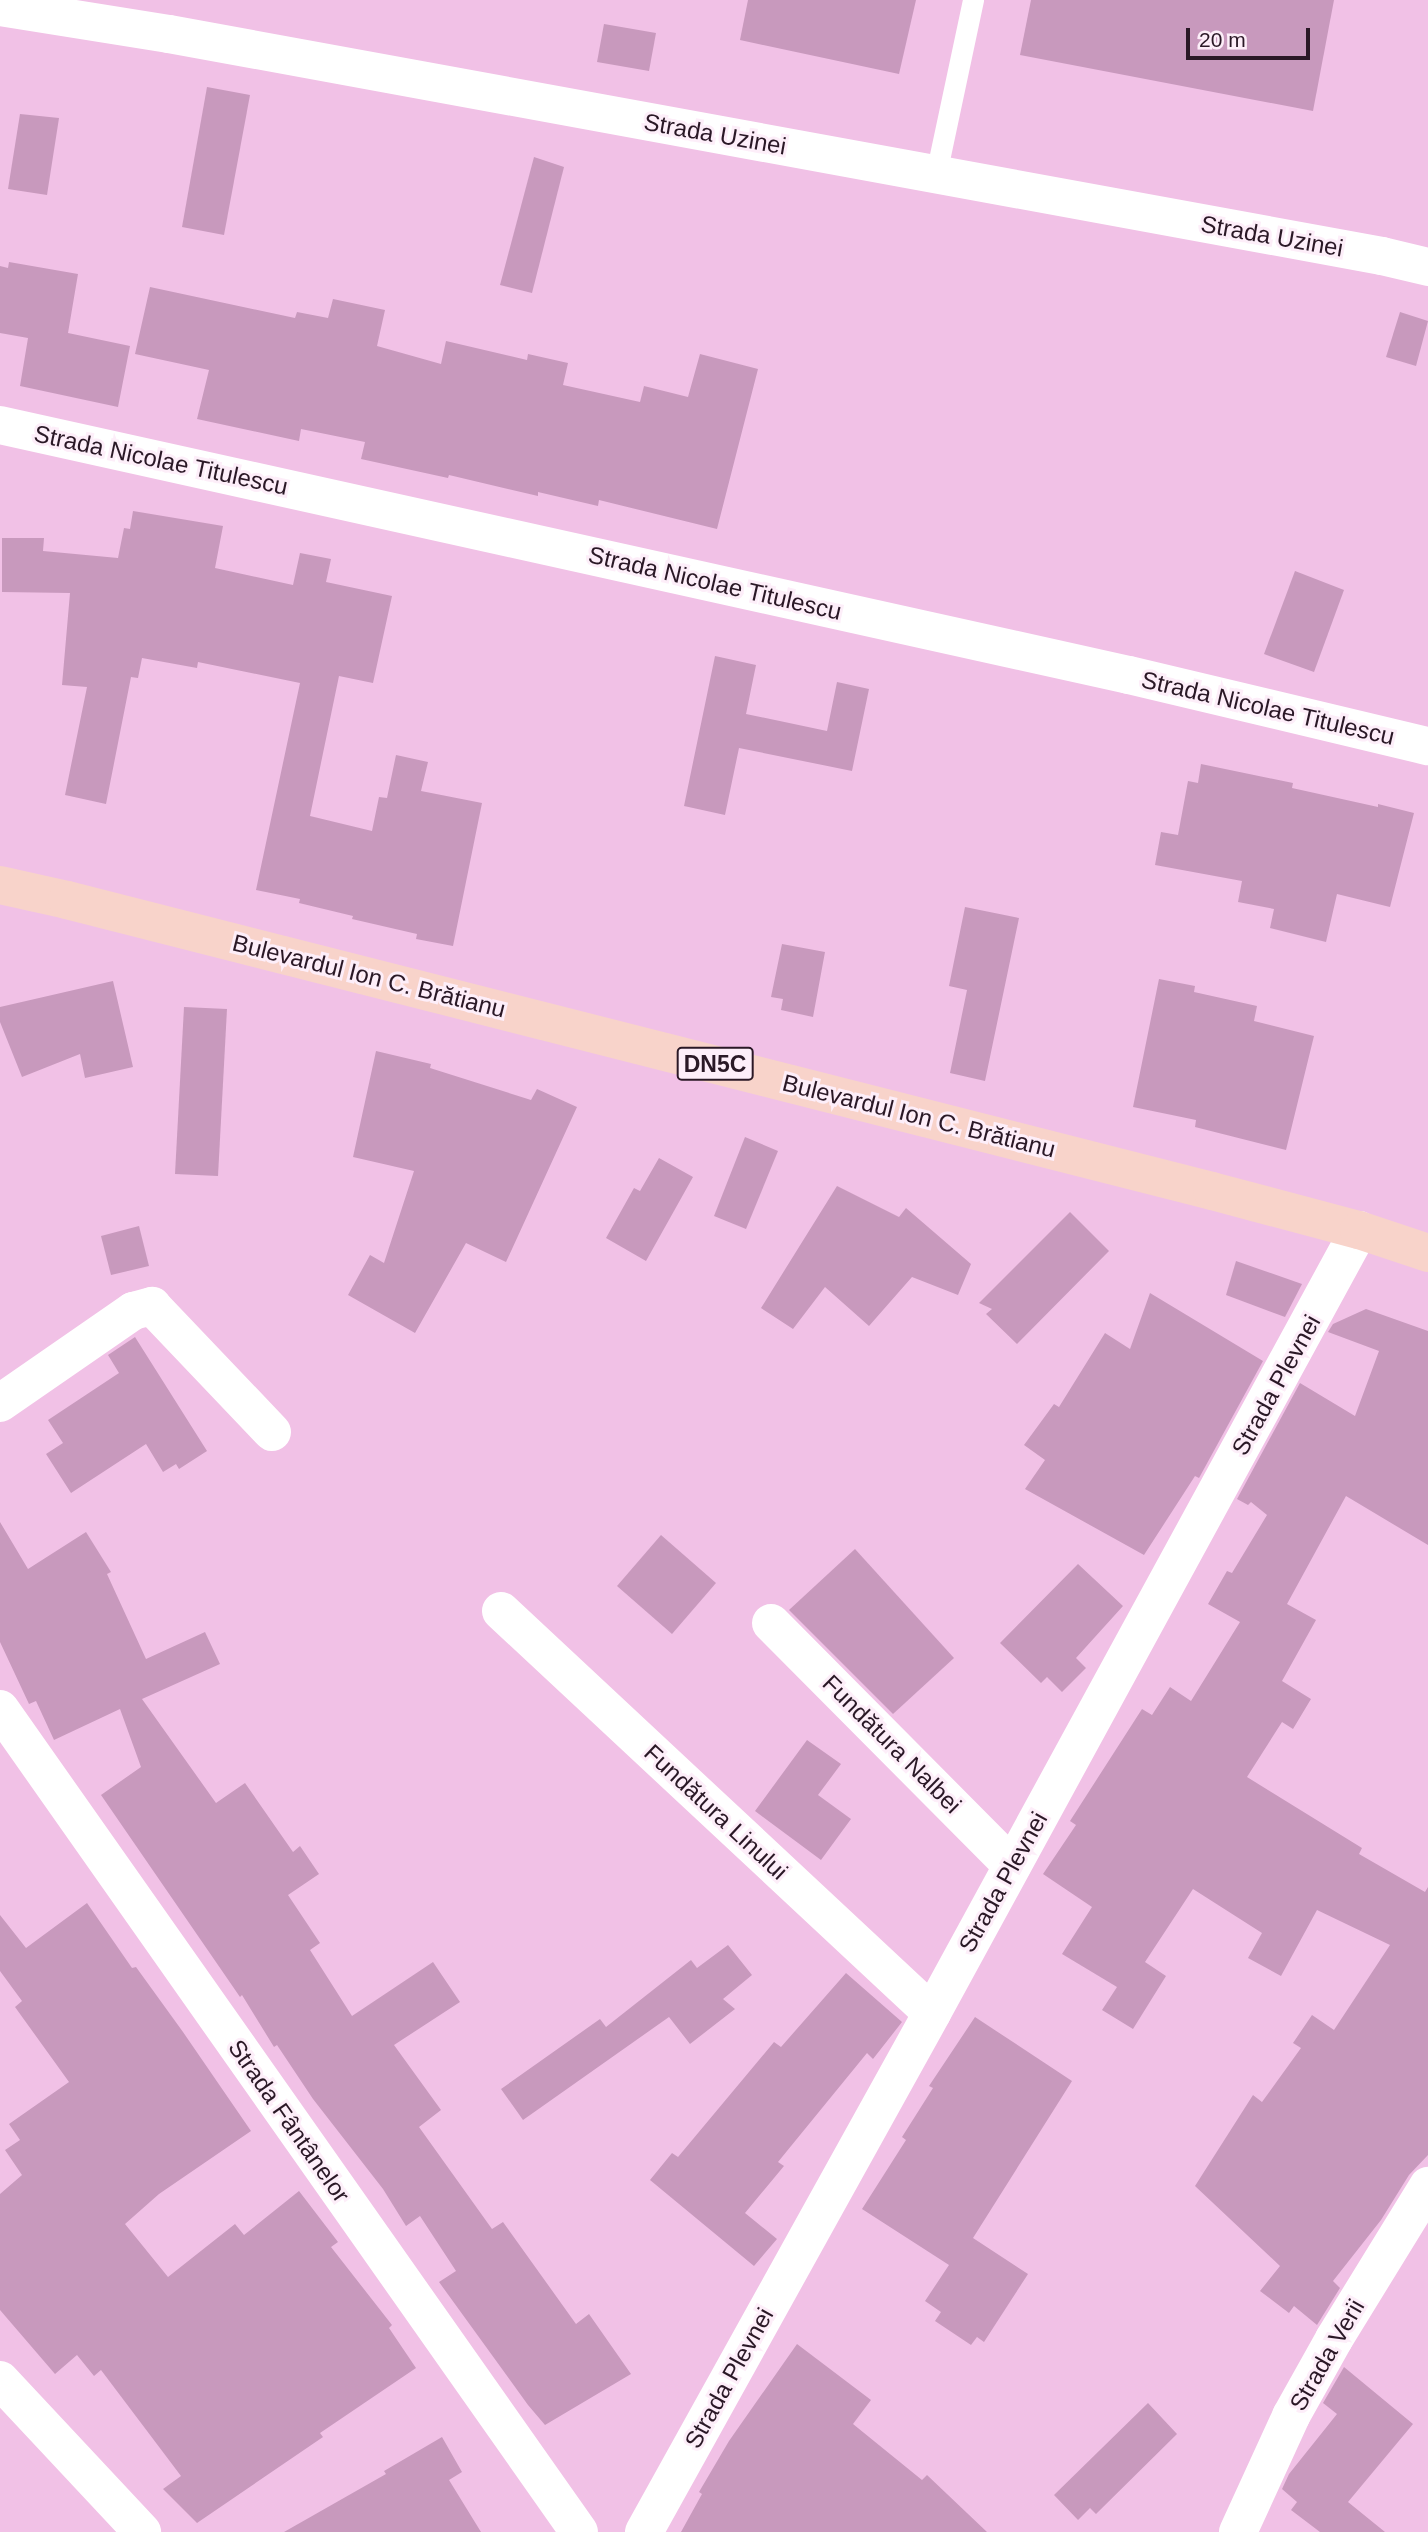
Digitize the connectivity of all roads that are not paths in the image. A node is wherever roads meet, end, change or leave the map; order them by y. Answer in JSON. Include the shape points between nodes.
{"nodes":[{"id":1,"x":973,"y":0,"type":"edge"},
{"id":2,"x":0,"y":8,"type":"edge"},
{"id":3,"x":936,"y":174,"type":"junction"},
{"id":4,"x":1428,"y":267,"type":"edge"},
{"id":5,"x":0,"y":425,"type":"edge"},
{"id":6,"x":1428,"y":746,"type":"edge"},
{"id":7,"x":0,"y":885,"type":"edge"},
{"id":8,"x":1359,"y":1230,"type":"junction"},
{"id":9,"x":1428,"y":1252,"type":"edge"},
{"id":10,"x":0,"y":1403,"type":"edge"},
{"id":11,"x":272,"y":1432,"type":"dead end"},
{"id":12,"x":501,"y":1611,"type":"dead end"},
{"id":13,"x":771,"y":1623,"type":"dead end"},
{"id":14,"x":0,"y":1709,"type":"edge"},
{"id":15,"x":1012,"y":1866,"type":"junction"},
{"id":16,"x":932,"y":2013,"type":"junction"},
{"id":17,"x":1428,"y":2186,"type":"edge"},
{"id":18,"x":0,"y":2380,"type":"edge"},
{"id":19,"x":142,"y":2532,"type":"edge"},
{"id":20,"x":579,"y":2532,"type":"edge"},
{"id":21,"x":644,"y":2532,"type":"edge"},
{"id":22,"x":1238,"y":2532,"type":"edge"}],
"edges":[{"from":1,"to":3,"type":"lane"},
{"from":2,"to":3,"type":"street","name":"Strada Uzinei","via":[[169,34]]},
{"from":3,"to":4,"type":"street","name":"Strada Uzinei"},
{"from":5,"to":6,"type":"street","name":"Strada Nicolae Titulescu","via":[[1116,672]]},
{"from":7,"to":8,"type":"main road","name":"Bulevardul Ion C. Brătianu","number":"DN5C"},
{"from":8,"to":9,"type":"main road","name":"Bulevardul Ion C. Brătianu","number":"DN5C"},
{"from":8,"to":15,"type":"street","name":"Strada Plevnei"},
{"from":10,"to":11,"type":"street","via":[[133,1311],[152,1306]]},
{"from":12,"to":16,"type":"street","name":"Fundătura Linului"},
{"from":13,"to":15,"type":"street","name":"Fundătura Nalbei"},
{"from":14,"to":20,"type":"street","name":"Strada Fântânelor"},
{"from":15,"to":16,"type":"street","name":"Strada Plevnei"},
{"from":16,"to":21,"type":"street","name":"Strada Plevnei"},
{"from":17,"to":22,"type":"street","name":"Strada Verii","via":[[1291,2416]]},
{"from":18,"to":19,"type":"street"}]}
